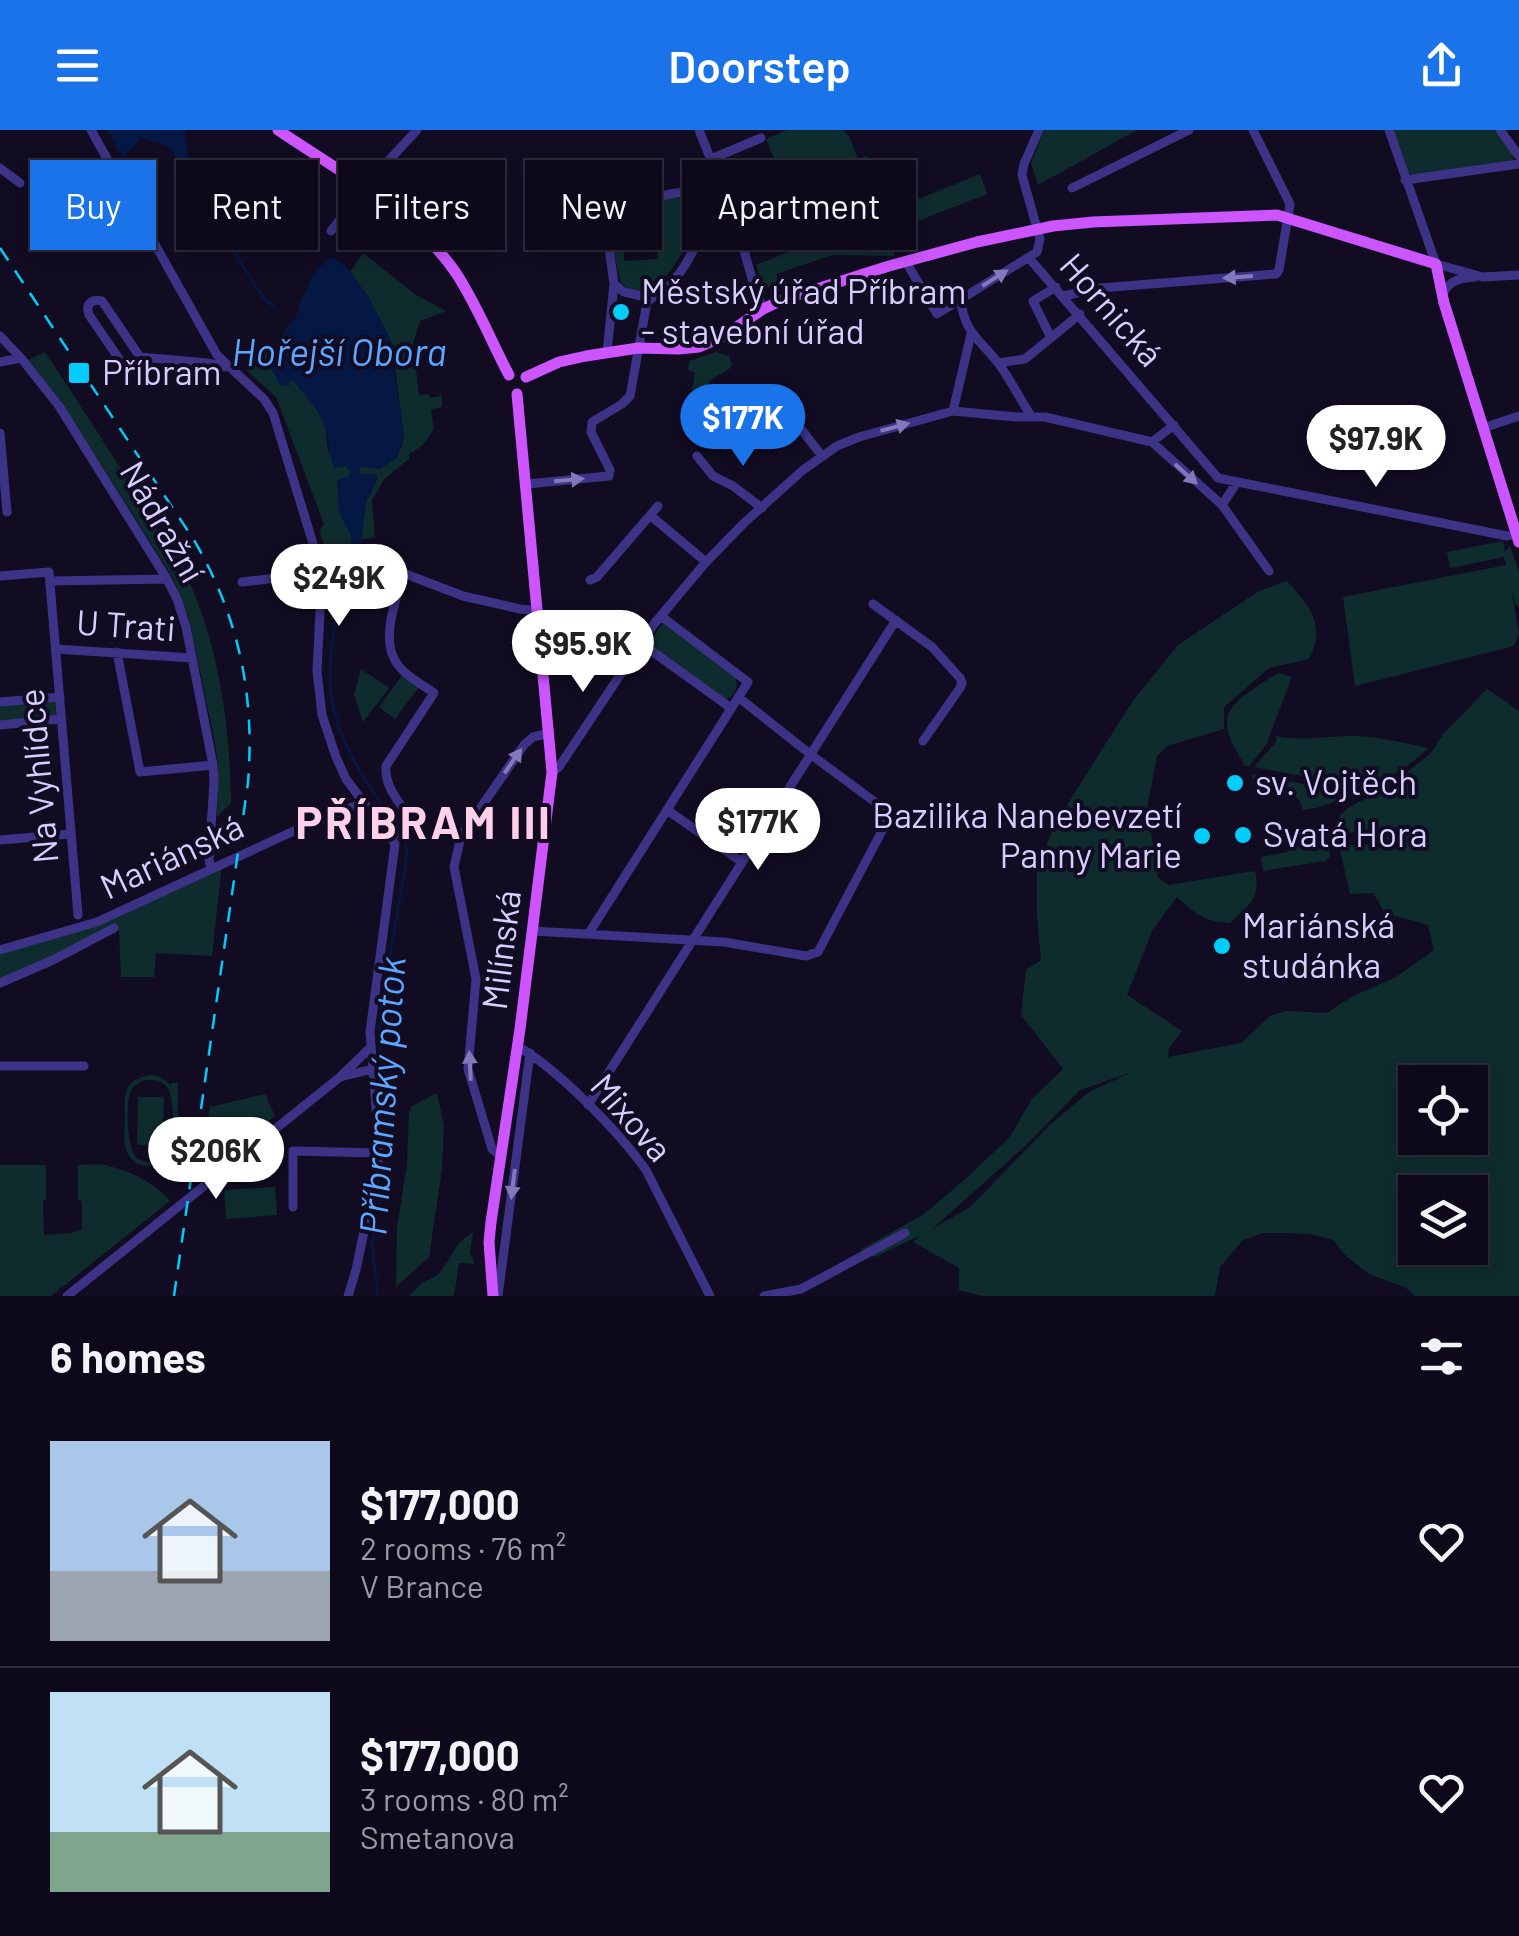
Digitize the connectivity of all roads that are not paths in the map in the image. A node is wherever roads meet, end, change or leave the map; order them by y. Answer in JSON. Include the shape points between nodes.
{"nodes":[{"id":1,"x":91,"y":130,"type":"edge"},
{"id":2,"x":278,"y":130,"type":"edge"},
{"id":3,"x":417,"y":130,"type":"edge"},
{"id":4,"x":699,"y":130,"type":"edge"},
{"id":5,"x":1038,"y":130,"type":"edge"},
{"id":6,"x":1189,"y":130,"type":"edge"},
{"id":7,"x":1253,"y":130,"type":"edge"},
{"id":8,"x":1390,"y":130,"type":"edge"},
{"id":9,"x":1500,"y":130,"type":"edge"},
{"id":10,"x":761,"y":138,"type":"dead end"},
{"id":11,"x":1519,"y":156,"type":"edge"},
{"id":12,"x":711,"y":159,"type":"joint"},
{"id":13,"x":390,"y":160,"type":"edge"},
{"id":14,"x":1519,"y":164,"type":"edge"},
{"id":15,"x":0,"y":168,"type":"edge"},
{"id":16,"x":338,"y":169,"type":"edge"},
{"id":17,"x":1405,"y":180,"type":"junction"},
{"id":18,"x":20,"y":183,"type":"dead end"},
{"id":19,"x":1072,"y":188,"type":"dead end"},
{"id":20,"x":682,"y":192,"type":"edge"},
{"id":21,"x":1288,"y":217,"type":"junction"},
{"id":22,"x":338,"y":223,"type":"edge"},
{"id":23,"x":1038,"y":228,"type":"junction"},
{"id":24,"x":331,"y":232,"type":"dead end"},
{"id":25,"x":436,"y":250,"type":"edge"},
{"id":26,"x":692,"y":250,"type":"edge"},
{"id":27,"x":744,"y":250,"type":"edge"},
{"id":28,"x":1029,"y":258,"type":"junction"},
{"id":29,"x":906,"y":262,"type":"junction"},
{"id":30,"x":1436,"y":264,"type":"junction"},
{"id":31,"x":1519,"y":275,"type":"edge"},
{"id":32,"x":1483,"y":276,"type":"junction"},
{"id":33,"x":614,"y":284,"type":"junction"},
{"id":34,"x":1060,"y":292,"type":"junction"},
{"id":35,"x":1086,"y":292,"type":"junction"},
{"id":36,"x":1442,"y":294,"type":"junction"},
{"id":37,"x":650,"y":298,"type":"junction"},
{"id":38,"x":961,"y":299,"type":"junction"},
{"id":39,"x":773,"y":304,"type":"junction"},
{"id":40,"x":1077,"y":312,"type":"junction"},
{"id":41,"x":971,"y":334,"type":"junction"},
{"id":42,"x":0,"y":336,"type":"edge"},
{"id":43,"x":207,"y":337,"type":"junction"},
{"id":44,"x":1051,"y":338,"type":"junction"},
{"id":45,"x":639,"y":345,"type":"junction"},
{"id":46,"x":607,"y":352,"type":"junction"},
{"id":47,"x":21,"y":358,"type":"junction"},
{"id":48,"x":140,"y":358,"type":"junction"},
{"id":49,"x":0,"y":362,"type":"edge"},
{"id":50,"x":187,"y":362,"type":"junction"},
{"id":51,"x":998,"y":363,"type":"junction"},
{"id":52,"x":230,"y":368,"type":"junction"},
{"id":53,"x":510,"y":375,"type":"junction"},
{"id":54,"x":526,"y":377,"type":"junction"},
{"id":55,"x":517,"y":394,"type":"junction"},
{"id":56,"x":780,"y":402,"type":"dead end"},
{"id":57,"x":953,"y":411,"type":"junction"},
{"id":58,"x":1031,"y":416,"type":"junction"},
{"id":59,"x":1519,"y":416,"type":"edge"},
{"id":60,"x":1174,"y":425,"type":"junction"},
{"id":61,"x":1483,"y":428,"type":"junction"},
{"id":62,"x":0,"y":432,"type":"edge"},
{"id":63,"x":1152,"y":442,"type":"junction"},
{"id":64,"x":1,"y":455,"type":"edge"},
{"id":65,"x":698,"y":456,"type":"dead end"},
{"id":66,"x":822,"y":456,"type":"junction"},
{"id":67,"x":1236,"y":482,"type":"junction"},
{"id":68,"x":527,"y":484,"type":"junction"},
{"id":69,"x":1222,"y":505,"type":"junction"},
{"id":70,"x":658,"y":506,"type":"dead end"},
{"id":71,"x":762,"y":508,"type":"junction"},
{"id":72,"x":7,"y":512,"type":"dead end"},
{"id":73,"x":651,"y":516,"type":"junction"},
{"id":74,"x":1518,"y":536,"type":"edge"},
{"id":75,"x":706,"y":562,"type":"junction"},
{"id":76,"x":321,"y":569,"type":"junction"},
{"id":77,"x":1269,"y":571,"type":"dead end"},
{"id":78,"x":403,"y":573,"type":"junction"},
{"id":79,"x":0,"y":576,"type":"edge"},
{"id":80,"x":49,"y":577,"type":"junction"},
{"id":81,"x":167,"y":579,"type":"junction"},
{"id":82,"x":590,"y":580,"type":"dead end"},
{"id":83,"x":242,"y":582,"type":"dead end"},
{"id":84,"x":873,"y":604,"type":"dead end"},
{"id":85,"x":539,"y":611,"type":"junction"},
{"id":86,"x":660,"y":616,"type":"junction"},
{"id":87,"x":896,"y":620,"type":"junction"},
{"id":88,"x":642,"y":644,"type":"junction"},
{"id":89,"x":56,"y":649,"type":"junction"},
{"id":90,"x":116,"y":652,"type":"junction"},
{"id":91,"x":192,"y":658,"type":"junction"},
{"id":92,"x":60,"y":697,"type":"junction"},
{"id":93,"x":738,"y":697,"type":"junction"},
{"id":94,"x":0,"y":702,"type":"edge"},
{"id":95,"x":731,"y":708,"type":"junction"},
{"id":96,"x":62,"y":720,"type":"junction"},
{"id":97,"x":0,"y":725,"type":"edge"},
{"id":98,"x":550,"y":734,"type":"junction"},
{"id":99,"x":923,"y":741,"type":"dead end"},
{"id":100,"x":810,"y":754,"type":"junction"},
{"id":101,"x":213,"y":765,"type":"junction"},
{"id":102,"x":552,"y":772,"type":"junction"},
{"id":103,"x":363,"y":803,"type":"junction"},
{"id":104,"x":667,"y":810,"type":"junction"},
{"id":105,"x":71,"y":834,"type":"junction"},
{"id":106,"x":391,"y":837,"type":"junction"},
{"id":107,"x":0,"y":840,"type":"edge"},
{"id":108,"x":742,"y":862,"type":"junction"},
{"id":109,"x":211,"y":869,"type":"junction"},
{"id":110,"x":78,"y":916,"type":"dead end"},
{"id":111,"x":114,"y":928,"type":"dead end"},
{"id":112,"x":532,"y":931,"type":"junction"},
{"id":113,"x":589,"y":934,"type":"junction"},
{"id":114,"x":46,"y":938,"type":"junction"},
{"id":115,"x":692,"y":941,"type":"junction"},
{"id":116,"x":0,"y":950,"type":"edge"},
{"id":117,"x":53,"y":960,"type":"junction"},
{"id":118,"x":0,"y":983,"type":"edge"},
{"id":119,"x":518,"y":1046,"type":"junction"},
{"id":120,"x":371,"y":1047,"type":"junction"},
{"id":121,"x":530,"y":1053,"type":"junction"},
{"id":122,"x":0,"y":1066,"type":"edge"},
{"id":123,"x":84,"y":1066,"type":"dead end"},
{"id":124,"x":372,"y":1069,"type":"junction"},
{"id":125,"x":340,"y":1077,"type":"junction"},
{"id":126,"x":588,"y":1105,"type":"junction"},
{"id":127,"x":378,"y":1153,"type":"junction"},
{"id":128,"x":501,"y":1154,"type":"junction"},
{"id":129,"x":517,"y":1154,"type":"junction"},
{"id":130,"x":293,"y":1206,"type":"dead end"},
{"id":131,"x":905,"y":1234,"type":"dead end"},
{"id":132,"x":67,"y":1296,"type":"edge"},
{"id":133,"x":348,"y":1296,"type":"edge"},
{"id":134,"x":496,"y":1296,"type":"edge"},
{"id":135,"x":710,"y":1296,"type":"edge"},
{"id":136,"x":764,"y":1296,"type":"edge"}],
"edges":[{"from":1,"to":43,"type":"street"},
{"from":2,"to":16,"type":"main road"},
{"from":3,"to":13,"type":"street"},
{"from":4,"to":12,"type":"street"},
{"from":5,"to":23,"type":"street","via":[[1022,174]]},
{"from":6,"to":19,"type":"street"},
{"from":7,"to":21,"type":"street","via":[[1290,204]]},
{"from":8,"to":17,"type":"street"},
{"from":9,"to":11,"type":"street"},
{"from":10,"to":12,"type":"street"},
{"from":14,"to":17,"type":"street"},
{"from":15,"to":18,"type":"street"},
{"from":17,"to":30,"type":"street"},
{"from":20,"to":33,"type":"street","via":[[607,215]]},
{"from":21,"to":23,"type":"main road"},
{"from":21,"to":30,"type":"main road"},
{"from":21,"to":35,"type":"street","one_way":true,"via":[[1276,274]]},
{"from":22,"to":24,"type":"street"},
{"from":23,"to":28,"type":"street","name":"Hornická","via":[[1039,248]]},
{"from":23,"to":29,"type":"main road"},
{"from":25,"to":53,"type":"main road","via":[[474,304]]},
{"from":26,"to":37,"type":"street","via":[[666,289]]},
{"from":27,"to":39,"type":"street","via":[[754,285]]},
{"from":28,"to":34,"type":"street","name":"Hornická"},
{"from":38,"to":28,"type":"street","one_way":true},
{"from":29,"to":38,"type":"street","via":[[938,314]]},
{"from":29,"to":39,"type":"main road"},
{"from":30,"to":32,"type":"street"},
{"from":30,"to":36,"type":"main road"},
{"from":31,"to":32,"type":"street"},
{"from":32,"to":36,"type":"street","via":[[1454,281]]},
{"from":33,"to":37,"type":"street"},
{"from":33,"to":46,"type":"street"},
{"from":34,"to":35,"type":"street"},
{"from":34,"to":40,"type":"street","name":"Hornická"},
{"from":34,"to":44,"type":"street","via":[[1033,301]]},
{"from":35,"to":40,"type":"street"},
{"from":36,"to":61,"type":"main road"},
{"from":37,"to":45,"type":"street"},
{"from":38,"to":41,"type":"street"},
{"from":39,"to":45,"type":"main road","via":[[700,346]]},
{"from":40,"to":44,"type":"street"},
{"from":40,"to":60,"type":"street","name":"Hornická"},
{"from":41,"to":51,"type":"street"},
{"from":41,"to":57,"type":"street"},
{"from":42,"to":47,"type":"street","name":"Nádražní"},
{"from":43,"to":50,"type":"street","via":[[204,352]]},
{"from":43,"to":52,"type":"street"},
{"from":44,"to":51,"type":"street","via":[[1026,359]]},
{"from":45,"to":46,"type":"main road"},
{"from":68,"to":45,"type":"street","one_way":true,"via":[[609,476],[591,424],[631,393]]},
{"from":46,"to":54,"type":"main road"},
{"from":47,"to":49,"type":"street"},
{"from":47,"to":81,"type":"street","name":"Nádražní","via":[[83,440]]},
{"from":48,"to":48,"type":"street","via":[[102,301],[92,301],[90,315],[124,366]]},
{"from":48,"to":50,"type":"street"},
{"from":50,"to":52,"type":"street"},
{"from":51,"to":58,"type":"street"},
{"from":52,"to":76,"type":"street","via":[[273,413]]},
{"from":53,"to":54,"type":"main road"},
{"from":53,"to":55,"type":"main road","via":[[506,385]]},
{"from":54,"to":55,"type":"main road","via":[[526,388]]},
{"from":55,"to":68,"type":"main road","name":"Milínská"},
{"from":56,"to":66,"type":"street"},
{"from":57,"to":58,"type":"street"},
{"from":66,"to":57,"type":"street","one_way":true,"via":[[859,436]]},
{"from":58,"to":63,"type":"street"},
{"from":59,"to":61,"type":"street"},
{"from":60,"to":63,"type":"street"},
{"from":60,"to":67,"type":"street","name":"Hornická","via":[[1218,478]]},
{"from":61,"to":74,"type":"main road"},
{"from":62,"to":64,"type":"street"},
{"from":63,"to":69,"type":"street","one_way":true},
{"from":64,"to":72,"type":"street"},
{"from":65,"to":71,"type":"street","via":[[713,476]]},
{"from":66,"to":71,"type":"street"},
{"from":67,"to":69,"type":"street"},
{"from":67,"to":74,"type":"street"},
{"from":68,"to":85,"type":"main road","name":"Milínská"},
{"from":69,"to":77,"type":"street"},
{"from":70,"to":73,"type":"street"},
{"from":71,"to":75,"type":"street"},
{"from":73,"to":75,"type":"street"},
{"from":73,"to":82,"type":"street"},
{"from":75,"to":86,"type":"street"},
{"from":76,"to":78,"type":"street","via":[[357,564]]},
{"from":76,"to":83,"type":"street"},
{"from":76,"to":103,"type":"street","via":[[316,671],[322,715],[336,758]]},
{"from":78,"to":85,"type":"street","via":[[463,596]]},
{"from":78,"to":106,"type":"street","via":[[390,649],[396,663],[434,693],[386,766],[388,787],[411,819]]},
{"from":79,"to":80,"type":"street"},
{"from":80,"to":81,"type":"street"},
{"from":80,"to":89,"type":"street","name":"Na Vyhlídce"},
{"from":81,"to":91,"type":"street","name":"Nádražní"},
{"from":84,"to":87,"type":"street"},
{"from":85,"to":98,"type":"main road","name":"Milínská"},
{"from":86,"to":88,"type":"street"},
{"from":86,"to":93,"type":"street","via":[[748,682]]},
{"from":87,"to":99,"type":"street","via":[[932,647],[962,683]]},
{"from":87,"to":100,"type":"street"},
{"from":88,"to":95,"type":"street"},
{"from":88,"to":102,"type":"street"},
{"from":89,"to":90,"type":"street","name":"U Trati"},
{"from":89,"to":92,"type":"street","name":"Na Vyhlídce"},
{"from":90,"to":91,"type":"street","name":"U Trati"},
{"from":90,"to":101,"type":"street","via":[[140,772]]},
{"from":91,"to":101,"type":"street","name":"Nádražní"},
{"from":92,"to":94,"type":"street"},
{"from":92,"to":96,"type":"street","name":"Na Vyhlídce"},
{"from":93,"to":95,"type":"street"},
{"from":93,"to":100,"type":"street"},
{"from":95,"to":104,"type":"street"},
{"from":96,"to":97,"type":"street"},
{"from":96,"to":105,"type":"street","name":"Na Vyhlídce"},
{"from":98,"to":102,"type":"main road","name":"Milínská"},
{"from":128,"to":98,"type":"street","one_way":true,"via":[[492,1149],[468,1069],[476,979],[456,853],[465,829],[524,745]]},
{"from":100,"to":108,"type":"street"},
{"from":100,"to":115,"type":"street","via":[[880,805],[886,821],[818,952],[806,956]]},
{"from":101,"to":109,"type":"street","name":"Nádražní"},
{"from":102,"to":112,"type":"main road","name":"Milínská"},
{"from":103,"to":106,"type":"street"},
{"from":103,"to":109,"type":"street","name":"Mariánská"},
{"from":104,"to":108,"type":"street"},
{"from":104,"to":113,"type":"street"},
{"from":105,"to":107,"type":"street"},
{"from":105,"to":110,"type":"street","name":"Na Vyhlídce"},
{"from":106,"to":120,"type":"street","via":[[395,852]]},
{"from":108,"to":115,"type":"street"},
{"from":109,"to":114,"type":"street","name":"Mariánská"},
{"from":111,"to":117,"type":"street","name":"Mariánská"},
{"from":112,"to":113,"type":"street"},
{"from":112,"to":119,"type":"main road","name":"Milínská"},
{"from":113,"to":115,"type":"street"},
{"from":114,"to":116,"type":"street","name":"Mariánská"},
{"from":114,"to":117,"type":"street"},
{"from":115,"to":126,"type":"street"},
{"from":117,"to":118,"type":"street","name":"Mariánská"},
{"from":119,"to":121,"type":"street","name":"Mixova"},
{"from":119,"to":128,"type":"main road","name":"Milínská"},
{"from":120,"to":124,"type":"street"},
{"from":120,"to":125,"type":"street"},
{"from":121,"to":126,"type":"street","name":"Mixova"},
{"from":121,"to":129,"type":"street"},
{"from":122,"to":123,"type":"street"},
{"from":124,"to":125,"type":"street"},
{"from":124,"to":127,"type":"street"},
{"from":125,"to":132,"type":"street"},
{"from":126,"to":135,"type":"street","name":"Mixova","via":[[646,1170]]},
{"from":127,"to":130,"type":"street","via":[[294,1151]]},
{"from":127,"to":133,"type":"street"},
{"from":128,"to":129,"type":"street"},
{"from":128,"to":134,"type":"main road","name":"Milínská","via":[[489,1242]]},
{"from":129,"to":134,"type":"street","one_way":true},
{"from":131,"to":136,"type":"street","via":[[801,1289]]}]}
